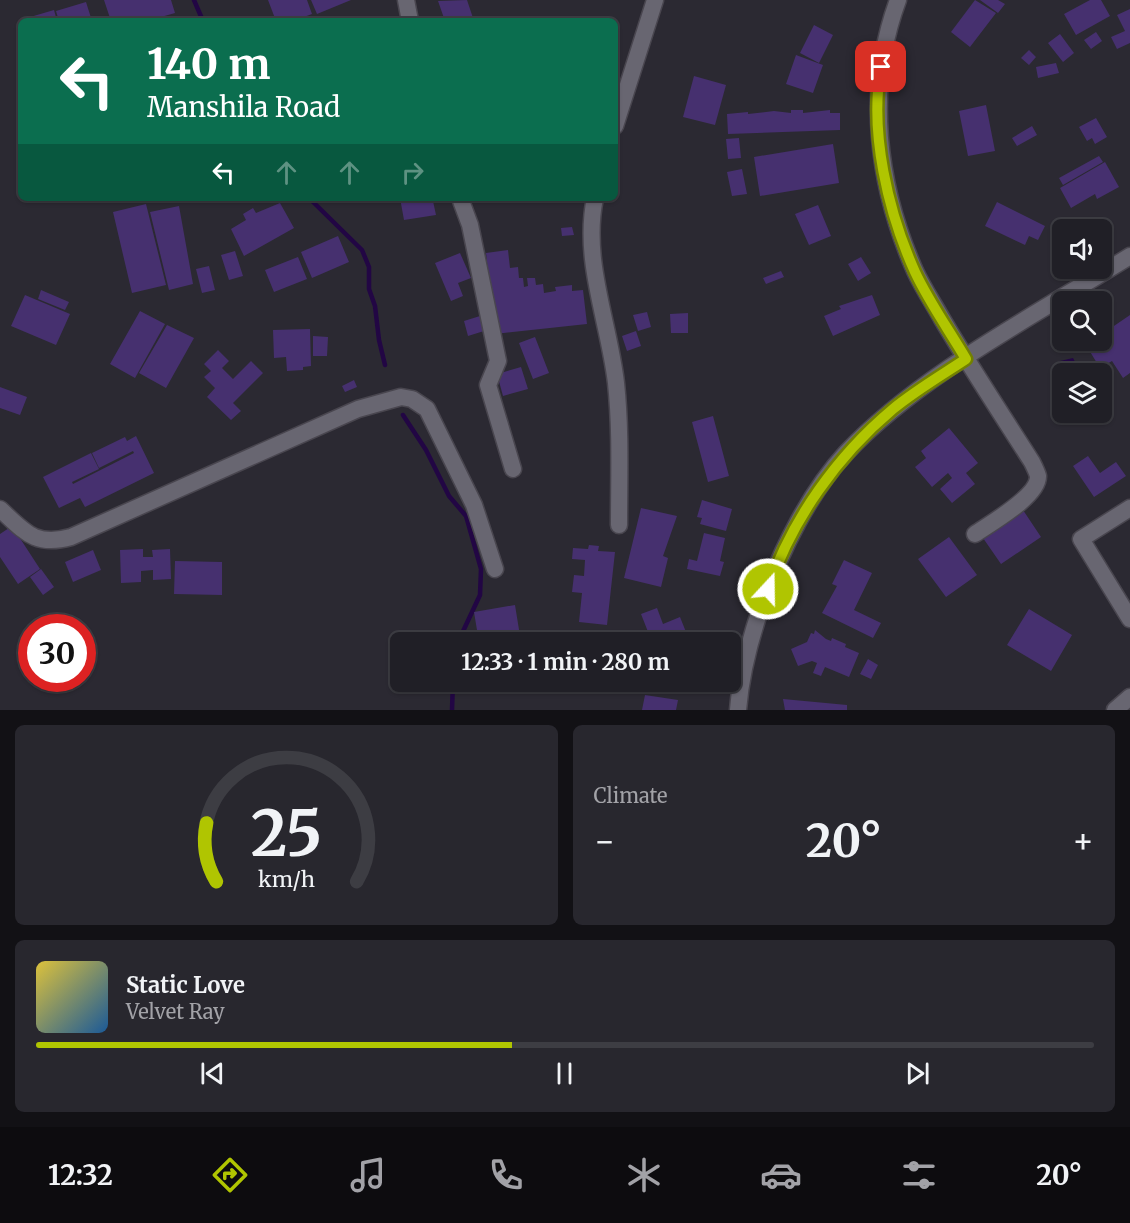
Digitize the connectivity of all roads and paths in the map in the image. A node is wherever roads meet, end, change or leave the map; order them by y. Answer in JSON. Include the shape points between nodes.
{"nodes":[{"id":1,"x":406,"y":0,"type":"edge"},
{"id":2,"x":655,"y":0,"type":"edge"},
{"id":3,"x":898,"y":0,"type":"edge"},
{"id":4,"x":409,"y":18,"type":"edge"},
{"id":5,"x":618,"y":117,"type":"edge"},
{"id":6,"x":461,"y":201,"type":"edge"},
{"id":7,"x":594,"y":201,"type":"edge"},
{"id":8,"x":1130,"y":256,"type":"edge"},
{"id":9,"x":966,"y":359,"type":"junction"},
{"id":10,"x":513,"y":469,"type":"dead end"},
{"id":11,"x":1130,"y":508,"type":"edge"},
{"id":12,"x":0,"y":509,"type":"edge"},
{"id":13,"x":619,"y":525,"type":"dead end"},
{"id":14,"x":975,"y":534,"type":"dead end"},
{"id":15,"x":495,"y":569,"type":"dead end"},
{"id":16,"x":1130,"y":619,"type":"edge"},
{"id":17,"x":1130,"y":697,"type":"edge"},
{"id":18,"x":738,"y":710,"type":"edge"},
{"id":19,"x":1115,"y":710,"type":"edge"}],
"edges":[{"from":1,"to":4,"type":"street"},
{"from":2,"to":5,"type":"street"},
{"from":3,"to":9,"type":"street","via":[[887,29],[877,86],[880,147],[894,213],[915,272]]},
{"from":6,"to":10,"type":"street","via":[[470,225],[498,361],[488,385]]},
{"from":7,"to":13,"type":"street","via":[[591,216],[594,266],[616,382]]},
{"from":8,"to":9,"type":"street"},
{"from":9,"to":14,"type":"street","via":[[1038,476],[1034,489],[1022,501]]},
{"from":9,"to":18,"type":"street","via":[[894,408],[845,454],[804,512],[776,566],[752,634]]},
{"from":11,"to":16,"type":"street","via":[[1081,539]]},
{"from":12,"to":15,"type":"street","via":[[39,540],[55,542],[358,409],[401,397],[427,409],[474,505]]},
{"from":17,"to":19,"type":"street"}]}
